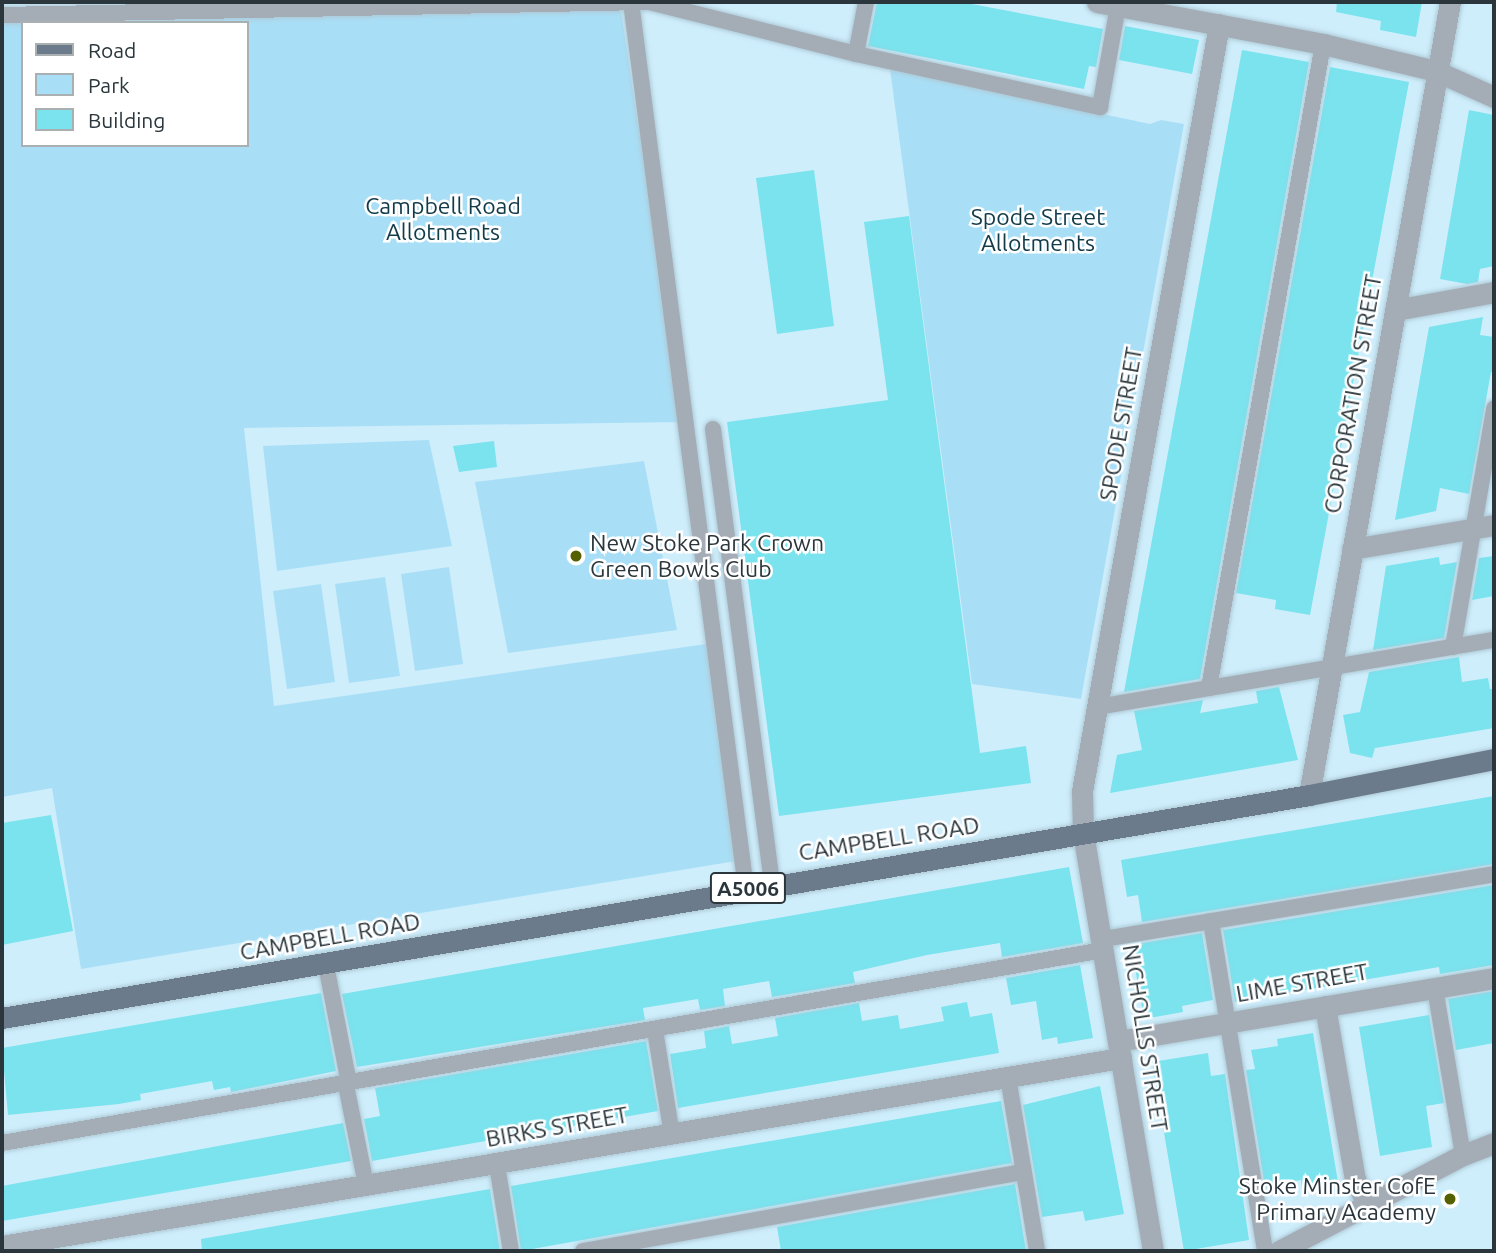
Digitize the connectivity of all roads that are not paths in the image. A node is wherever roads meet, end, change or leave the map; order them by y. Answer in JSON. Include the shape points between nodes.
{"nodes":[{"id":1,"x":631,"y":2,"type":"edge"},
{"id":2,"x":647,"y":2,"type":"edge"},
{"id":3,"x":866,"y":2,"type":"edge"},
{"id":4,"x":1097,"y":2,"type":"edge"},
{"id":5,"x":1450,"y":2,"type":"edge"},
{"id":6,"x":498,"y":3,"type":"edge"},
{"id":7,"x":332,"y":5,"type":"edge"},
{"id":8,"x":1118,"y":6,"type":"junction"},
{"id":9,"x":129,"y":7,"type":"edge"},
{"id":10,"x":2,"y":15,"type":"edge"},
{"id":11,"x":1219,"y":24,"type":"junction"},
{"id":12,"x":1323,"y":44,"type":"junction"},
{"id":13,"x":856,"y":54,"type":"junction"},
{"id":14,"x":1437,"y":71,"type":"junction"},
{"id":15,"x":1494,"y":97,"type":"edge"},
{"id":16,"x":1494,"y":292,"type":"edge"},
{"id":17,"x":1395,"y":310,"type":"junction"},
{"id":18,"x":1494,"y":409,"type":"edge"},
{"id":19,"x":713,"y":429,"type":"dead end"},
{"id":20,"x":1484,"y":527,"type":"edge"},
{"id":21,"x":1352,"y":549,"type":"junction"},
{"id":22,"x":1494,"y":640,"type":"edge"},
{"id":23,"x":1453,"y":647,"type":"junction"},
{"id":24,"x":1330,"y":671,"type":"junction"},
{"id":25,"x":1209,"y":688,"type":"junction"},
{"id":26,"x":1097,"y":707,"type":"junction"},
{"id":27,"x":1494,"y":759,"type":"edge"},
{"id":28,"x":1310,"y":795,"type":"junction"},
{"id":29,"x":1083,"y":833,"type":"junction"},
{"id":30,"x":1494,"y":874,"type":"edge"},
{"id":31,"x":772,"y":885,"type":"junction"},
{"id":32,"x":746,"y":888,"type":"junction"},
{"id":33,"x":1211,"y":921,"type":"junction"},
{"id":34,"x":1103,"y":945,"type":"junction"},
{"id":35,"x":326,"y":965,"type":"junction"},
{"id":36,"x":1494,"y":978,"type":"edge"},
{"id":37,"x":1435,"y":988,"type":"junction"},
{"id":38,"x":1325,"y":1006,"type":"junction"},
{"id":39,"x":2,"y":1017,"type":"edge"},
{"id":40,"x":1227,"y":1023,"type":"junction"},
{"id":41,"x":655,"y":1030,"type":"junction"},
{"id":42,"x":1120,"y":1049,"type":"junction"},
{"id":43,"x":1009,"y":1077,"type":"junction"},
{"id":44,"x":347,"y":1084,"type":"junction"},
{"id":45,"x":672,"y":1135,"type":"junction"},
{"id":46,"x":2,"y":1143,"type":"edge"},
{"id":47,"x":1494,"y":1143,"type":"edge"},
{"id":48,"x":1462,"y":1155,"type":"junction"},
{"id":49,"x":497,"y":1164,"type":"junction"},
{"id":50,"x":1023,"y":1172,"type":"junction"},
{"id":51,"x":366,"y":1185,"type":"junction"},
{"id":52,"x":1367,"y":1204,"type":"junction"},
{"id":53,"x":2,"y":1246,"type":"edge"},
{"id":54,"x":511,"y":1251,"type":"edge"},
{"id":55,"x":583,"y":1251,"type":"edge"},
{"id":56,"x":1037,"y":1251,"type":"edge"},
{"id":57,"x":1153,"y":1251,"type":"edge"},
{"id":58,"x":1265,"y":1251,"type":"edge"},
{"id":59,"x":1279,"y":1251,"type":"edge"}],
"edges":[{"from":1,"to":2,"type":"lane"},
{"from":1,"to":6,"type":"lane"},
{"from":1,"to":32,"type":"lane"},
{"from":2,"to":13,"type":"lane"},
{"from":3,"to":13,"type":"lane"},
{"from":4,"to":8,"type":"street"},
{"from":5,"to":14,"type":"street","name":"CORPORATION STREET"},
{"from":6,"to":7,"type":"lane"},
{"from":7,"to":9,"type":"lane"},
{"from":8,"to":11,"type":"street"},
{"from":8,"to":13,"type":"lane","via":[[1100,107]]},
{"from":9,"to":10,"type":"lane"},
{"from":11,"to":12,"type":"street"},
{"from":11,"to":26,"type":"street","name":"SPODE STREET"},
{"from":12,"to":14,"type":"street"},
{"from":12,"to":25,"type":"lane"},
{"from":14,"to":15,"type":"street"},
{"from":14,"to":17,"type":"street","name":"CORPORATION STREET"},
{"from":16,"to":17,"type":"street"},
{"from":17,"to":21,"type":"street","name":"CORPORATION STREET"},
{"from":18,"to":20,"type":"lane"},
{"from":19,"to":31,"type":"lane"},
{"from":20,"to":21,"type":"street"},
{"from":20,"to":23,"type":"lane"},
{"from":21,"to":24,"type":"street","name":"CORPORATION STREET"},
{"from":22,"to":23,"type":"lane"},
{"from":23,"to":24,"type":"lane"},
{"from":24,"to":25,"type":"lane"},
{"from":24,"to":28,"type":"street","name":"CORPORATION STREET"},
{"from":25,"to":26,"type":"lane"},
{"from":26,"to":29,"type":"street","name":"SPODE STREET","via":[[1082,791]]},
{"from":27,"to":28,"type":"main road","name":"CAMPBELL ROAD","number":"A5006"},
{"from":28,"to":29,"type":"main road","name":"CAMPBELL ROAD","number":"A5006"},
{"from":29,"to":31,"type":"main road","name":"CAMPBELL ROAD","number":"A5006"},
{"from":29,"to":34,"type":"street","name":"NICHOLLS STREET"},
{"from":30,"to":33,"type":"lane"},
{"from":31,"to":32,"type":"main road","name":"CAMPBELL ROAD","number":"A5006"},
{"from":32,"to":35,"type":"main road","name":"CAMPBELL ROAD","number":"A5006"},
{"from":33,"to":34,"type":"lane"},
{"from":33,"to":40,"type":"lane"},
{"from":34,"to":41,"type":"lane"},
{"from":34,"to":42,"type":"street","name":"NICHOLLS STREET"},
{"from":35,"to":39,"type":"main road","name":"CAMPBELL ROAD","number":"A5006"},
{"from":35,"to":44,"type":"lane"},
{"from":36,"to":37,"type":"street","name":"LIME STREET"},
{"from":37,"to":38,"type":"street","name":"LIME STREET"},
{"from":37,"to":48,"type":"lane"},
{"from":38,"to":40,"type":"street","name":"LIME STREET"},
{"from":38,"to":52,"type":"street","via":[[1355,1179]]},
{"from":40,"to":42,"type":"street","name":"LIME STREET"},
{"from":40,"to":58,"type":"lane"},
{"from":41,"to":44,"type":"lane"},
{"from":41,"to":45,"type":"lane"},
{"from":42,"to":43,"type":"street","name":"BIRKS STREET"},
{"from":42,"to":57,"type":"street","name":"NICHOLLS STREET"},
{"from":43,"to":45,"type":"street","name":"BIRKS STREET"},
{"from":43,"to":50,"type":"lane"},
{"from":44,"to":46,"type":"lane"},
{"from":44,"to":51,"type":"lane"},
{"from":45,"to":49,"type":"street","name":"BIRKS STREET"},
{"from":47,"to":48,"type":"street"},
{"from":48,"to":52,"type":"street"},
{"from":49,"to":51,"type":"street","name":"BIRKS STREET"},
{"from":49,"to":54,"type":"lane"},
{"from":50,"to":55,"type":"lane"},
{"from":50,"to":56,"type":"lane"},
{"from":51,"to":53,"type":"street","name":"BIRKS STREET"},
{"from":52,"to":59,"type":"street"}]}
